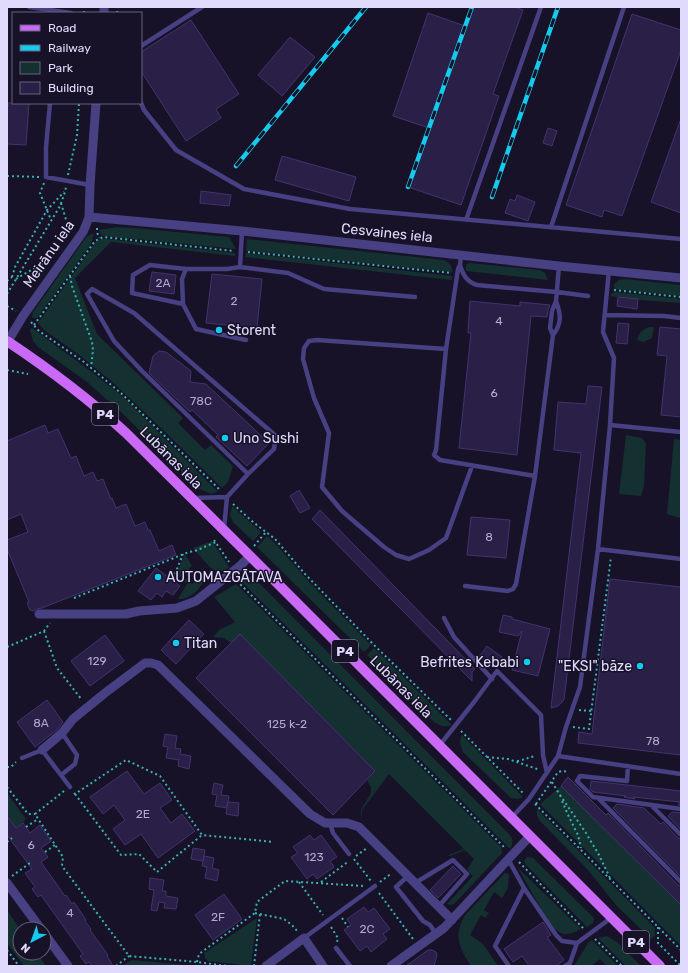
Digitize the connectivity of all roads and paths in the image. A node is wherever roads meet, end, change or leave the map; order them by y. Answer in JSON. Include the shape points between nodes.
{"nodes":[{"id":1,"x":29,"y":7,"type":"edge"},
{"id":2,"x":202,"y":7,"type":"edge"},
{"id":3,"x":535,"y":7,"type":"edge"},
{"id":4,"x":624,"y":7,"type":"edge"},
{"id":5,"x":541,"y":8,"type":"edge"},
{"id":6,"x":62,"y":9,"type":"edge"},
{"id":7,"x":142,"y":45,"type":"edge"},
{"id":8,"x":50,"y":104,"type":"edge"},
{"id":9,"x":79,"y":104,"type":"edge"},
{"id":10,"x":96,"y":104,"type":"edge"},
{"id":11,"x":141,"y":104,"type":"edge"},
{"id":12,"x":7,"y":176,"type":"edge"},
{"id":13,"x":30,"y":177,"type":"dead end"},
{"id":14,"x":46,"y":177,"type":"junction"},
{"id":15,"x":66,"y":181,"type":"junction"},
{"id":16,"x":90,"y":185,"type":"junction"},
{"id":17,"x":65,"y":192,"type":"junction"},
{"id":18,"x":61,"y":203,"type":"junction"},
{"id":19,"x":47,"y":210,"type":"junction"},
{"id":20,"x":89,"y":217,"type":"junction"},
{"id":21,"x":51,"y":220,"type":"junction"},
{"id":22,"x":466,"y":220,"type":"junction"},
{"id":23,"x":551,"y":227,"type":"junction"},
{"id":24,"x":242,"y":231,"type":"junction"},
{"id":25,"x":681,"y":239,"type":"edge"},
{"id":26,"x":74,"y":244,"type":"junction"},
{"id":27,"x":68,"y":252,"type":"junction"},
{"id":28,"x":461,"y":255,"type":"junction"},
{"id":29,"x":460,"y":265,"type":"junction"},
{"id":30,"x":559,"y":266,"type":"junction"},
{"id":31,"x":240,"y":267,"type":"junction"},
{"id":32,"x":186,"y":270,"type":"junction"},
{"id":33,"x":609,"y":270,"type":"junction"},
{"id":34,"x":70,"y":276,"type":"dead end"},
{"id":35,"x":12,"y":277,"type":"junction"},
{"id":36,"x":681,"y":278,"type":"edge"},
{"id":37,"x":16,"y":279,"type":"junction"},
{"id":38,"x":7,"y":281,"type":"edge"},
{"id":39,"x":557,"y":292,"type":"junction"},
{"id":40,"x":608,"y":292,"type":"junction"},
{"id":41,"x":7,"y":294,"type":"edge"},
{"id":42,"x":588,"y":296,"type":"dead end"},
{"id":43,"x":681,"y":297,"type":"edge"},
{"id":44,"x":415,"y":298,"type":"dead end"},
{"id":45,"x":556,"y":301,"type":"junction"},
{"id":46,"x":183,"y":304,"type":"junction"},
{"id":47,"x":7,"y":306,"type":"edge"},
{"id":48,"x":17,"y":312,"type":"dead end"},
{"id":49,"x":605,"y":315,"type":"junction"},
{"id":50,"x":681,"y":318,"type":"edge"},
{"id":51,"x":31,"y":322,"type":"dead end"},
{"id":52,"x":553,"y":335,"type":"junction"},
{"id":53,"x":246,"y":340,"type":"dead end"},
{"id":54,"x":7,"y":341,"type":"edge"},
{"id":55,"x":446,"y":349,"type":"junction"},
{"id":56,"x":91,"y":368,"type":"junction"},
{"id":57,"x":7,"y":370,"type":"edge"},
{"id":58,"x":28,"y":374,"type":"dead end"},
{"id":59,"x":610,"y":425,"type":"junction"},
{"id":60,"x":681,"y":432,"type":"edge"},
{"id":61,"x":472,"y":466,"type":"junction"},
{"id":62,"x":248,"y":474,"type":"junction"},
{"id":63,"x":535,"y":476,"type":"junction"},
{"id":64,"x":227,"y":497,"type":"junction"},
{"id":65,"x":192,"y":498,"type":"junction"},
{"id":66,"x":224,"y":530,"type":"junction"},
{"id":67,"x":266,"y":532,"type":"junction"},
{"id":68,"x":255,"y":544,"type":"dead end"},
{"id":69,"x":598,"y":550,"type":"junction"},
{"id":70,"x":612,"y":551,"type":"junction"},
{"id":71,"x":184,"y":554,"type":"junction"},
{"id":72,"x":250,"y":556,"type":"junction"},
{"id":73,"x":681,"y":559,"type":"edge"},
{"id":74,"x":235,"y":570,"type":"junction"},
{"id":75,"x":175,"y":574,"type":"dead end"},
{"id":76,"x":465,"y":586,"type":"dead end"},
{"id":77,"x":602,"y":596,"type":"dead end"},
{"id":78,"x":606,"y":597,"type":"junction"},
{"id":79,"x":74,"y":598,"type":"dead end"},
{"id":80,"x":38,"y":614,"type":"dead end"},
{"id":81,"x":56,"y":614,"type":"junction"},
{"id":82,"x":444,"y":618,"type":"dead end"},
{"id":83,"x":599,"y":618,"type":"dead end"},
{"id":84,"x":603,"y":619,"type":"junction"},
{"id":85,"x":44,"y":632,"type":"junction"},
{"id":86,"x":7,"y":647,"type":"edge"},
{"id":87,"x":595,"y":648,"type":"dead end"},
{"id":88,"x":600,"y":649,"type":"junction"},
{"id":89,"x":492,"y":678,"type":"junction"},
{"id":90,"x":590,"y":688,"type":"dead end"},
{"id":91,"x":595,"y":688,"type":"junction"},
{"id":92,"x":88,"y":707,"type":"junction"},
{"id":93,"x":456,"y":726,"type":"junction"},
{"id":94,"x":566,"y":727,"type":"junction"},
{"id":95,"x":62,"y":733,"type":"junction"},
{"id":96,"x":439,"y":746,"type":"junction"},
{"id":97,"x":42,"y":750,"type":"junction"},
{"id":98,"x":543,"y":755,"type":"junction"},
{"id":99,"x":558,"y":756,"type":"junction"},
{"id":100,"x":487,"y":757,"type":"junction"},
{"id":101,"x":22,"y":758,"type":"joint"},
{"id":102,"x":516,"y":762,"type":"junction"},
{"id":103,"x":628,"y":766,"type":"junction"},
{"id":104,"x":7,"y":767,"type":"edge"},
{"id":105,"x":569,"y":772,"type":"dead end"},
{"id":106,"x":547,"y":773,"type":"junction"},
{"id":107,"x":681,"y":774,"type":"edge"},
{"id":108,"x":60,"y":775,"type":"junction"},
{"id":109,"x":552,"y":782,"type":"junction"},
{"id":110,"x":7,"y":787,"type":"edge"},
{"id":111,"x":70,"y":787,"type":"junction"},
{"id":112,"x":75,"y":794,"type":"junction"},
{"id":113,"x":560,"y":796,"type":"junction"},
{"id":114,"x":529,"y":798,"type":"junction"},
{"id":115,"x":597,"y":798,"type":"junction"},
{"id":116,"x":536,"y":804,"type":"junction"},
{"id":117,"x":651,"y":805,"type":"junction"},
{"id":118,"x":681,"y":809,"type":"edge"},
{"id":119,"x":35,"y":814,"type":"junction"},
{"id":120,"x":512,"y":817,"type":"junction"},
{"id":121,"x":38,"y":819,"type":"junction"},
{"id":122,"x":330,"y":823,"type":"junction"},
{"id":123,"x":26,"y":827,"type":"dead end"},
{"id":124,"x":202,"y":835,"type":"junction"},
{"id":125,"x":681,"y":835,"type":"edge"},
{"id":126,"x":530,"y":836,"type":"junction"},
{"id":127,"x":12,"y":838,"type":"dead end"},
{"id":128,"x":7,"y":842,"type":"edge"},
{"id":129,"x":274,"y":842,"type":"dead end"},
{"id":130,"x":375,"y":842,"type":"junction"},
{"id":131,"x":55,"y":845,"type":"junction"},
{"id":132,"x":581,"y":850,"type":"junction"},
{"id":133,"x":44,"y":852,"type":"dead end"},
{"id":134,"x":349,"y":854,"type":"dead end"},
{"id":135,"x":510,"y":857,"type":"junction"},
{"id":136,"x":353,"y":858,"type":"junction"},
{"id":137,"x":30,"y":863,"type":"dead end"},
{"id":138,"x":400,"y":868,"type":"junction"},
{"id":139,"x":408,"y":876,"type":"junction"},
{"id":140,"x":7,"y":880,"type":"edge"},
{"id":141,"x":612,"y":880,"type":"junction"},
{"id":142,"x":299,"y":882,"type":"junction"},
{"id":143,"x":681,"y":882,"type":"edge"},
{"id":144,"x":7,"y":883,"type":"edge"},
{"id":145,"x":320,"y":883,"type":"junction"},
{"id":146,"x":415,"y":884,"type":"junction"},
{"id":147,"x":375,"y":886,"type":"junction"},
{"id":148,"x":524,"y":888,"type":"junction"},
{"id":149,"x":438,"y":906,"type":"junction"},
{"id":150,"x":256,"y":913,"type":"junction"},
{"id":151,"x":260,"y":914,"type":"junction"},
{"id":152,"x":611,"y":918,"type":"junction"},
{"id":153,"x":452,"y":920,"type":"junction"},
{"id":154,"x":35,"y":921,"type":"edge"},
{"id":155,"x":328,"y":921,"type":"junction"},
{"id":156,"x":658,"y":927,"type":"junction"},
{"id":157,"x":436,"y":934,"type":"junction"},
{"id":158,"x":589,"y":934,"type":"junction"},
{"id":159,"x":304,"y":938,"type":"junction"},
{"id":160,"x":577,"y":943,"type":"junction"},
{"id":161,"x":52,"y":944,"type":"edge"},
{"id":162,"x":418,"y":947,"type":"junction"},
{"id":163,"x":336,"y":948,"type":"joint"},
{"id":164,"x":7,"y":950,"type":"edge"},
{"id":165,"x":681,"y":950,"type":"edge"},
{"id":166,"x":129,"y":956,"type":"junction"},
{"id":167,"x":121,"y":962,"type":"junction"},
{"id":168,"x":197,"y":962,"type":"junction"},
{"id":169,"x":19,"y":966,"type":"edge"},
{"id":170,"x":68,"y":966,"type":"edge"},
{"id":171,"x":116,"y":966,"type":"edge"},
{"id":172,"x":121,"y":966,"type":"edge"},
{"id":173,"x":227,"y":966,"type":"edge"},
{"id":174,"x":254,"y":966,"type":"edge"},
{"id":175,"x":266,"y":966,"type":"edge"},
{"id":176,"x":323,"y":966,"type":"edge"},
{"id":177,"x":350,"y":966,"type":"edge"},
{"id":178,"x":391,"y":966,"type":"edge"},
{"id":179,"x":509,"y":966,"type":"edge"},
{"id":180,"x":565,"y":966,"type":"edge"},
{"id":181,"x":622,"y":966,"type":"edge"},
{"id":182,"x":660,"y":966,"type":"edge"},
{"id":183,"x":681,"y":966,"type":"edge"}],
"edges":[{"from":1,"to":6,"type":"lane"},
{"from":2,"to":7,"type":"lane"},
{"from":3,"to":5,"type":"lane"},
{"from":4,"to":23,"type":"lane"},
{"from":5,"to":22,"type":"lane"},
{"from":8,"to":14,"type":"lane"},
{"from":9,"to":15,"type":"path","via":[[77,135]]},
{"from":10,"to":16,"type":"street","name":"Meirānu iela"},
{"from":11,"to":22,"type":"lane","via":[[176,150],[244,189],[350,209]]},
{"from":12,"to":13,"type":"path"},
{"from":14,"to":15,"type":"lane"},
{"from":14,"to":19,"type":"path","via":[[40,193]]},
{"from":15,"to":16,"type":"lane"},
{"from":15,"to":17,"type":"path"},
{"from":16,"to":20,"type":"street","name":"Meirānu iela"},
{"from":17,"to":18,"type":"path"},
{"from":17,"to":19,"type":"path"},
{"from":18,"to":21,"type":"path"},
{"from":18,"to":26,"type":"path"},
{"from":19,"to":21,"type":"path"},
{"from":19,"to":35,"type":"path"},
{"from":20,"to":24,"type":"street","name":"Cesvaines iela"},
{"from":20,"to":26,"type":"street","name":"Meirānu iela","via":[[83,232]]},
{"from":21,"to":37,"type":"path"},
{"from":22,"to":23,"type":"lane"},
{"from":23,"to":25,"type":"lane"},
{"from":24,"to":28,"type":"street","name":"Cesvaines iela"},
{"from":24,"to":31,"type":"lane"},
{"from":26,"to":27,"type":"street","name":"Meirānu iela"},
{"from":27,"to":37,"type":"path","via":[[57,254]]},
{"from":27,"to":54,"type":"street","name":"Meirānu iela"},
{"from":28,"to":29,"type":"lane"},
{"from":28,"to":30,"type":"street","name":"Cesvaines iela"},
{"from":29,"to":39,"type":"lane","via":[[466,279],[477,286]]},
{"from":29,"to":55,"type":"lane"},
{"from":30,"to":33,"type":"street","name":"Cesvaines iela"},
{"from":30,"to":39,"type":"lane"},
{"from":31,"to":32,"type":"lane"},
{"from":31,"to":44,"type":"lane","via":[[288,273],[324,289]]},
{"from":32,"to":46,"type":"lane","via":[[182,279]]},
{"from":32,"to":46,"type":"lane","via":[[150,265],[133,275],[132,293]]},
{"from":33,"to":36,"type":"street","name":"Cesvaines iela"},
{"from":33,"to":40,"type":"lane"},
{"from":34,"to":56,"type":"path","via":[[92,342]]},
{"from":35,"to":37,"type":"path"},
{"from":35,"to":38,"type":"path"},
{"from":37,"to":41,"type":"path"},
{"from":39,"to":42,"type":"lane"},
{"from":39,"to":45,"type":"lane"},
{"from":40,"to":43,"type":"path","via":[[614,290]]},
{"from":40,"to":49,"type":"lane"},
{"from":45,"to":52,"type":"lane","via":[[551,315],[550,328]]},
{"from":45,"to":52,"type":"lane","via":[[560,312],[558,329]]},
{"from":46,"to":53,"type":"lane","via":[[196,329]]},
{"from":47,"to":48,"type":"path"},
{"from":49,"to":50,"type":"lane"},
{"from":49,"to":59,"type":"lane","via":[[604,332],[614,358]]},
{"from":51,"to":56,"type":"path","via":[[39,331]]},
{"from":52,"to":63,"type":"lane"},
{"from":54,"to":65,"type":"main road","name":"Lubānas iela","number":"P4","via":[[101,410]]},
{"from":55,"to":61,"type":"lane","via":[[434,455],[440,460]]},
{"from":55,"to":61,"type":"lane","via":[[308,341],[303,359],[314,398],[329,433],[322,487],[342,511],[384,547],[396,555],[410,559],[446,538]]},
{"from":56,"to":64,"type":"path","via":[[128,399]]},
{"from":57,"to":58,"type":"path"},
{"from":59,"to":60,"type":"lane"},
{"from":59,"to":69,"type":"lane"},
{"from":61,"to":63,"type":"lane"},
{"from":62,"to":62,"type":"lane","via":[[274,449],[276,436],[134,313],[92,289],[87,294],[114,341]]},
{"from":62,"to":64,"type":"lane"},
{"from":63,"to":76,"type":"lane","via":[[513,589],[508,591]]},
{"from":64,"to":65,"type":"lane"},
{"from":64,"to":66,"type":"lane"},
{"from":64,"to":67,"type":"path"},
{"from":65,"to":66,"type":"main road","name":"Lubānas iela","number":"P4"},
{"from":66,"to":72,"type":"main road","name":"Lubānas iela","number":"P4"},
{"from":67,"to":68,"type":"path"},
{"from":67,"to":93,"type":"path"},
{"from":69,"to":70,"type":"lane"},
{"from":69,"to":94,"type":"lane","via":[[580,687]]},
{"from":70,"to":73,"type":"lane"},
{"from":70,"to":78,"type":"path"},
{"from":71,"to":74,"type":"path","via":[[215,541]]},
{"from":71,"to":75,"type":"path"},
{"from":71,"to":79,"type":"path"},
{"from":72,"to":74,"type":"street"},
{"from":72,"to":96,"type":"main road","name":"Lubānas iela","number":"P4"},
{"from":74,"to":81,"type":"street","via":[[196,601],[177,608],[126,614]]},
{"from":74,"to":135,"type":"path","via":[[240,583]]},
{"from":77,"to":78,"type":"path"},
{"from":78,"to":84,"type":"path"},
{"from":80,"to":81,"type":"street"},
{"from":81,"to":85,"type":"path"},
{"from":82,"to":89,"type":"lane","via":[[454,637]]},
{"from":83,"to":84,"type":"path"},
{"from":84,"to":88,"type":"path"},
{"from":85,"to":86,"type":"path"},
{"from":85,"to":92,"type":"path","via":[[57,668]]},
{"from":87,"to":88,"type":"path"},
{"from":88,"to":91,"type":"path"},
{"from":89,"to":93,"type":"lane"},
{"from":89,"to":98,"type":"lane","via":[[497,671],[541,716]]},
{"from":90,"to":91,"type":"path"},
{"from":91,"to":94,"type":"path","via":[[589,729]]},
{"from":92,"to":95,"type":"street","via":[[73,719]]},
{"from":92,"to":122,"type":"street","via":[[145,663],[158,665],[310,814],[325,823]]},
{"from":93,"to":96,"type":"lane"},
{"from":93,"to":100,"type":"path"},
{"from":94,"to":99,"type":"lane"},
{"from":95,"to":97,"type":"street"},
{"from":95,"to":108,"type":"lane","via":[[78,755],[75,764]]},
{"from":96,"to":120,"type":"main road","name":"Lubānas iela","number":"P4"},
{"from":97,"to":101,"type":"lane"},
{"from":97,"to":108,"type":"lane"},
{"from":98,"to":102,"type":"path"},
{"from":98,"to":106,"type":"lane"},
{"from":99,"to":103,"type":"lane"},
{"from":99,"to":106,"type":"lane"},
{"from":100,"to":102,"type":"path"},
{"from":100,"to":114,"type":"path"},
{"from":101,"to":104,"type":"path"},
{"from":102,"to":106,"type":"path"},
{"from":103,"to":107,"type":"lane"},
{"from":103,"to":115,"type":"lane","via":[[627,781],[580,776],[577,781]]},
{"from":105,"to":109,"type":"path","via":[[558,772]]},
{"from":106,"to":114,"type":"lane"},
{"from":108,"to":111,"type":"lane"},
{"from":109,"to":113,"type":"path"},
{"from":109,"to":116,"type":"path"},
{"from":110,"to":119,"type":"path","via":[[28,814]]},
{"from":111,"to":112,"type":"path"},
{"from":111,"to":119,"type":"path"},
{"from":112,"to":124,"type":"path","via":[[126,760],[160,776]]},
{"from":112,"to":124,"type":"path","via":[[121,855],[138,854],[157,872]]},
{"from":113,"to":132,"type":"path","via":[[578,835]]},
{"from":113,"to":141,"type":"path","via":[[586,832]]},
{"from":114,"to":116,"type":"path"},
{"from":114,"to":120,"type":"lane"},
{"from":115,"to":117,"type":"lane"},
{"from":115,"to":143,"type":"lane"},
{"from":116,"to":132,"type":"path"},
{"from":117,"to":118,"type":"lane"},
{"from":117,"to":125,"type":"lane"},
{"from":119,"to":121,"type":"path"},
{"from":120,"to":126,"type":"main road","name":"Lubānas iela","number":"P4"},
{"from":121,"to":123,"type":"path"},
{"from":121,"to":131,"type":"path"},
{"from":122,"to":130,"type":"street","via":[[347,823],[359,827]]},
{"from":122,"to":134,"type":"lane","via":[[333,833]]},
{"from":124,"to":129,"type":"path"},
{"from":126,"to":135,"type":"street"},
{"from":126,"to":152,"type":"main road","name":"Lubānas iela","number":"P4"},
{"from":127,"to":128,"type":"path"},
{"from":130,"to":136,"type":"path"},
{"from":130,"to":138,"type":"street"},
{"from":131,"to":133,"type":"path"},
{"from":131,"to":166,"type":"path","via":[[63,857],[62,866]]},
{"from":132,"to":141,"type":"path"},
{"from":135,"to":148,"type":"lane"},
{"from":135,"to":153,"type":"street"},
{"from":135,"to":158,"type":"path"},
{"from":136,"to":145,"type":"path"},
{"from":136,"to":147,"type":"path"},
{"from":137,"to":140,"type":"path"},
{"from":138,"to":139,"type":"street"},
{"from":138,"to":147,"type":"path"},
{"from":139,"to":146,"type":"street"},
{"from":139,"to":157,"type":"lane","via":[[396,887]]},
{"from":141,"to":156,"type":"path"},
{"from":142,"to":145,"type":"path"},
{"from":142,"to":150,"type":"path","via":[[285,881],[257,902]]},
{"from":142,"to":155,"type":"path"},
{"from":144,"to":154,"type":"street"},
{"from":145,"to":147,"type":"path"},
{"from":146,"to":149,"type":"street"},
{"from":146,"to":149,"type":"lane","via":[[453,860],[467,874]]},
{"from":147,"to":155,"type":"lane"},
{"from":147,"to":162,"type":"path"},
{"from":148,"to":160,"type":"lane","via":[[556,935],[562,941]]},
{"from":148,"to":179,"type":"lane","via":[[495,946]]},
{"from":149,"to":153,"type":"street"},
{"from":150,"to":151,"type":"path"},
{"from":150,"to":168,"type":"path","via":[[199,954]]},
{"from":151,"to":159,"type":"path","via":[[284,919]]},
{"from":151,"to":174,"type":"path"},
{"from":152,"to":158,"type":"lane"},
{"from":152,"to":182,"type":"main road","name":"Lubānas iela","number":"P4"},
{"from":153,"to":157,"type":"street"},
{"from":155,"to":159,"type":"lane"},
{"from":155,"to":163,"type":"path","via":[[338,938]]},
{"from":156,"to":165,"type":"path"},
{"from":156,"to":183,"type":"path","via":[[658,943]]},
{"from":157,"to":162,"type":"street"},
{"from":158,"to":160,"type":"lane"},
{"from":158,"to":181,"type":"path"},
{"from":159,"to":175,"type":"street"},
{"from":159,"to":176,"type":"street"},
{"from":160,"to":180,"type":"lane","via":[[570,962]]},
{"from":161,"to":170,"type":"street"},
{"from":162,"to":178,"type":"street"},
{"from":163,"to":177,"type":"lane"},
{"from":164,"to":169,"type":"path"},
{"from":166,"to":167,"type":"path"},
{"from":166,"to":168,"type":"path"},
{"from":167,"to":171,"type":"path"},
{"from":167,"to":172,"type":"path"},
{"from":168,"to":173,"type":"path"}]}
